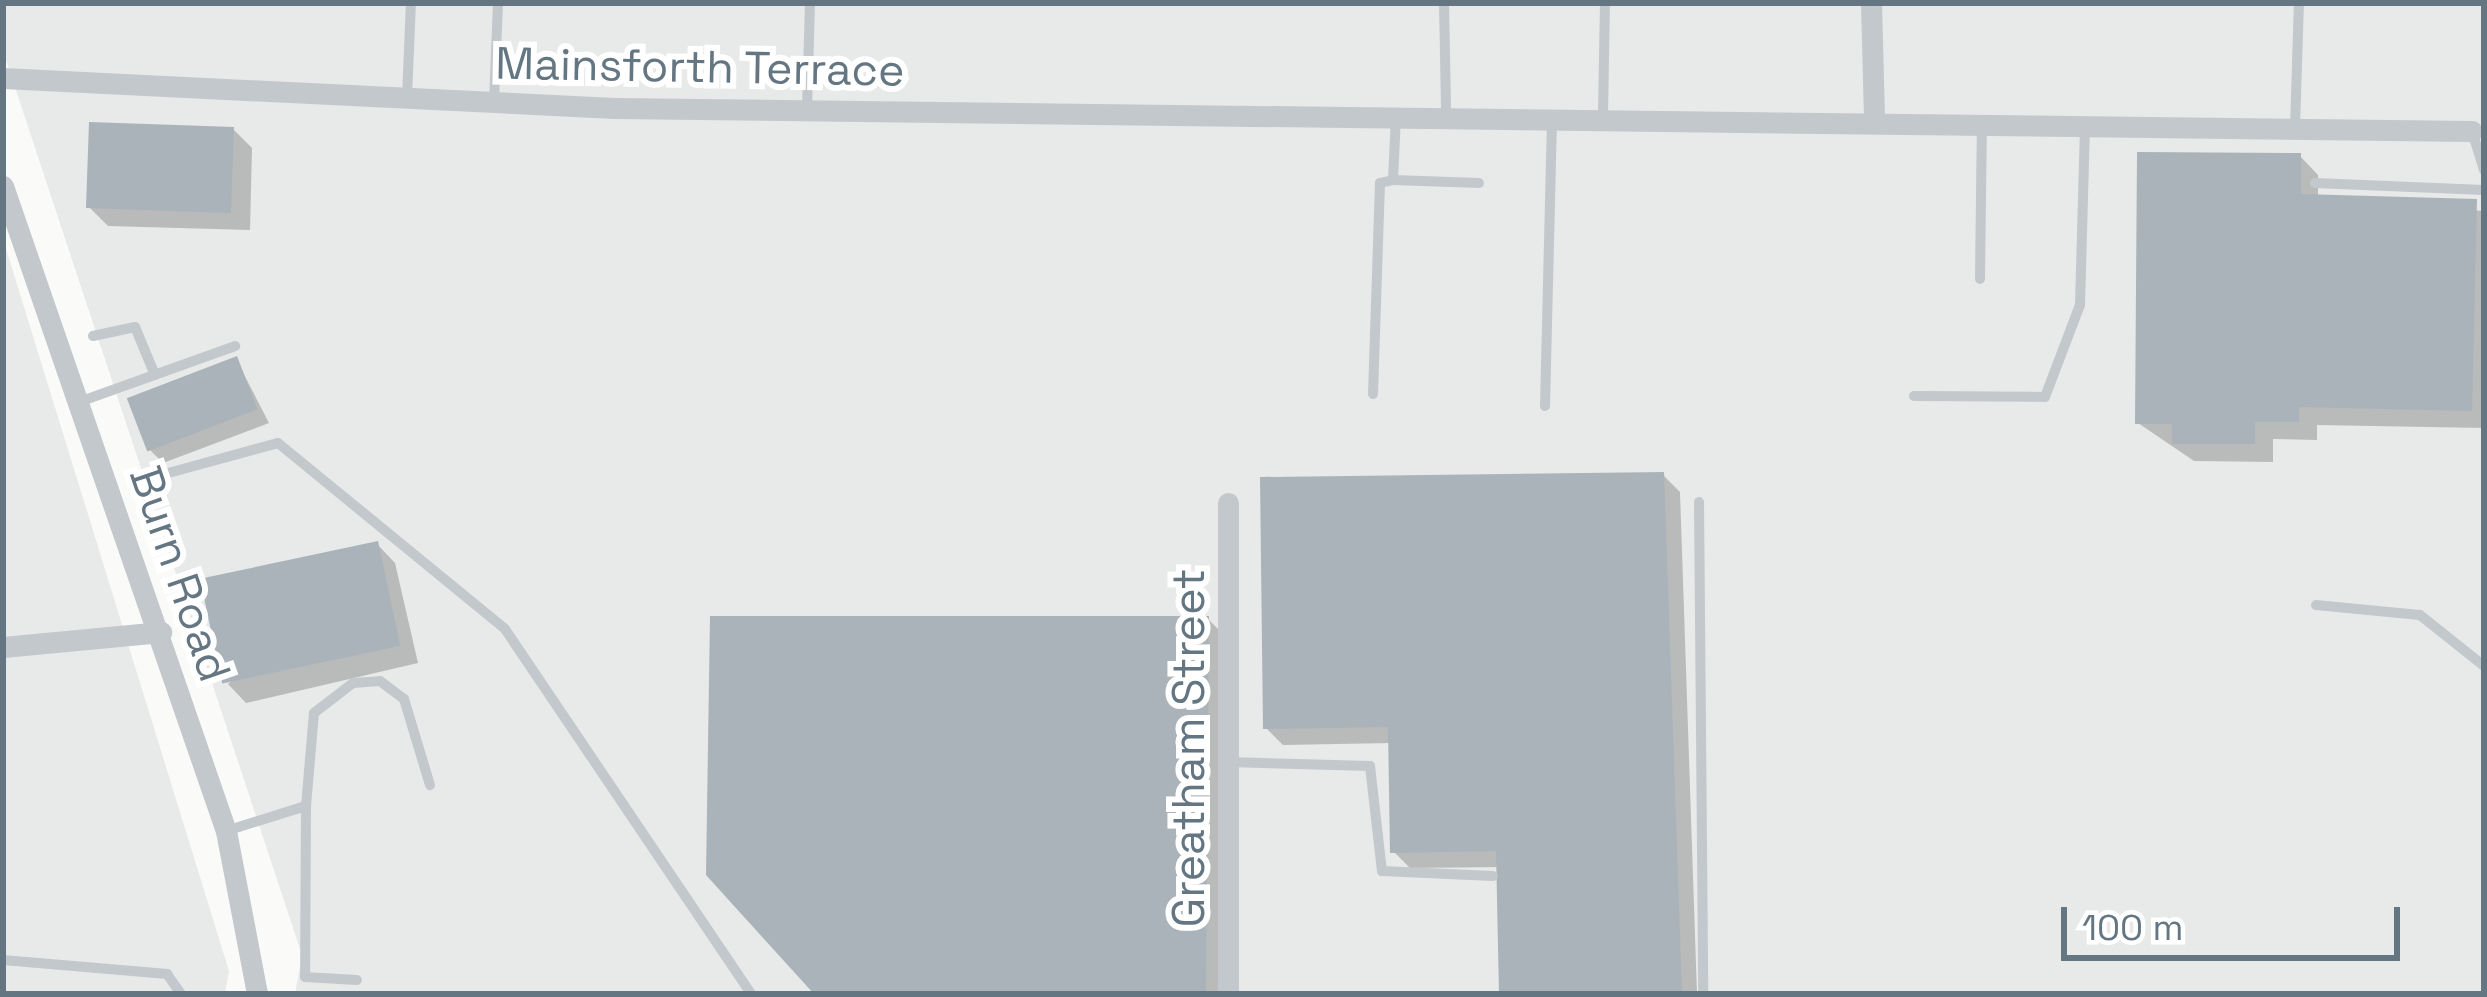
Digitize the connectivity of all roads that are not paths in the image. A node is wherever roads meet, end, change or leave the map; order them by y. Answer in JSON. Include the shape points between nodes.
{"nodes":[{"id":1,"x":411,"y":3,"type":"edge"},
{"id":2,"x":498,"y":3,"type":"edge"},
{"id":3,"x":810,"y":3,"type":"edge"},
{"id":4,"x":1444,"y":3,"type":"edge"},
{"id":5,"x":1605,"y":3,"type":"edge"},
{"id":6,"x":1871,"y":3,"type":"edge"},
{"id":7,"x":2299,"y":3,"type":"edge"},
{"id":8,"x":3,"y":77,"type":"edge"},
{"id":9,"x":407,"y":101,"type":"junction"},
{"id":10,"x":494,"y":104,"type":"junction"},
{"id":11,"x":807,"y":109,"type":"junction"},
{"id":12,"x":1396,"y":112,"type":"junction"},
{"id":13,"x":1446,"y":112,"type":"junction"},
{"id":14,"x":1552,"y":114,"type":"junction"},
{"id":15,"x":1603,"y":115,"type":"junction"},
{"id":16,"x":1874,"y":120,"type":"junction"},
{"id":17,"x":1982,"y":122,"type":"junction"},
{"id":18,"x":2085,"y":124,"type":"junction"},
{"id":19,"x":2295,"y":128,"type":"junction"},
{"id":20,"x":2472,"y":131,"type":"joint"},
{"id":21,"x":2484,"y":170,"type":"edge"},
{"id":22,"x":1393,"y":180,"type":"junction"},
{"id":23,"x":1479,"y":183,"type":"dead end"},
{"id":24,"x":2315,"y":183,"type":"dead end"},
{"id":25,"x":3,"y":186,"type":"edge"},
{"id":26,"x":2484,"y":190,"type":"edge"},
{"id":27,"x":1980,"y":279,"type":"dead end"},
{"id":28,"x":93,"y":336,"type":"dead end"},
{"id":29,"x":236,"y":346,"type":"dead end"},
{"id":30,"x":154,"y":375,"type":"junction"},
{"id":31,"x":1373,"y":394,"type":"dead end"},
{"id":32,"x":1914,"y":396,"type":"dead end"},
{"id":33,"x":79,"y":402,"type":"junction"},
{"id":34,"x":1545,"y":406,"type":"dead end"},
{"id":35,"x":161,"y":475,"type":"dead end"},
{"id":36,"x":1228,"y":502,"type":"dead end"},
{"id":37,"x":1699,"y":502,"type":"dead end"},
{"id":38,"x":2316,"y":605,"type":"dead end"},
{"id":39,"x":161,"y":632,"type":"junction"},
{"id":40,"x":3,"y":647,"type":"edge"},
{"id":41,"x":2484,"y":666,"type":"edge"},
{"id":42,"x":1228,"y":762,"type":"junction"},
{"id":43,"x":430,"y":785,"type":"dead end"},
{"id":44,"x":306,"y":806,"type":"junction"},
{"id":45,"x":226,"y":831,"type":"junction"},
{"id":46,"x":1492,"y":876,"type":"dead end"},
{"id":47,"x":3,"y":960,"type":"edge"},
{"id":48,"x":357,"y":980,"type":"dead end"},
{"id":49,"x":181,"y":994,"type":"edge"},
{"id":50,"x":257,"y":994,"type":"edge"},
{"id":51,"x":751,"y":994,"type":"edge"},
{"id":52,"x":1228,"y":994,"type":"edge"},
{"id":53,"x":1703,"y":994,"type":"edge"}],
"edges":[{"from":1,"to":9,"type":"lane"},
{"from":2,"to":10,"type":"lane"},
{"from":3,"to":11,"type":"lane"},
{"from":4,"to":13,"type":"lane"},
{"from":5,"to":15,"type":"lane"},
{"from":6,"to":16,"type":"street"},
{"from":7,"to":19,"type":"lane"},
{"from":8,"to":9,"type":"street","name":"Mainsforth Terrace"},
{"from":9,"to":10,"type":"street","name":"Mainsforth Terrace"},
{"from":10,"to":11,"type":"street","name":"Mainsforth Terrace"},
{"from":11,"to":12,"type":"street","name":"Mainsforth Terrace"},
{"from":12,"to":13,"type":"street","name":"Mainsforth Terrace"},
{"from":12,"to":22,"type":"lane"},
{"from":13,"to":14,"type":"street","name":"Mainsforth Terrace"},
{"from":14,"to":15,"type":"street","name":"Mainsforth Terrace"},
{"from":14,"to":34,"type":"lane"},
{"from":15,"to":16,"type":"street","name":"Mainsforth Terrace"},
{"from":16,"to":17,"type":"street","name":"Mainsforth Terrace"},
{"from":17,"to":18,"type":"street","name":"Mainsforth Terrace"},
{"from":17,"to":27,"type":"lane"},
{"from":18,"to":19,"type":"street","name":"Mainsforth Terrace"},
{"from":18,"to":32,"type":"lane","via":[[2080,305],[2045,397]]},
{"from":19,"to":20,"type":"street","name":"Mainsforth Terrace"},
{"from":20,"to":21,"type":"lane"},
{"from":22,"to":23,"type":"lane"},
{"from":22,"to":31,"type":"lane","via":[[1380,183],[1374,246]]},
{"from":24,"to":26,"type":"lane"},
{"from":25,"to":33,"type":"street","name":"Burn Road"},
{"from":28,"to":30,"type":"lane","via":[[135,327]]},
{"from":29,"to":30,"type":"lane"},
{"from":30,"to":33,"type":"lane"},
{"from":33,"to":39,"type":"street","name":"Burn Road"},
{"from":35,"to":51,"type":"lane","via":[[278,443],[505,628]]},
{"from":36,"to":42,"type":"street","name":"Greatham Street"},
{"from":37,"to":53,"type":"lane"},
{"from":38,"to":41,"type":"lane","via":[[2420,615]]},
{"from":39,"to":40,"type":"street"},
{"from":39,"to":45,"type":"street","name":"Burn Road"},
{"from":42,"to":46,"type":"lane","via":[[1370,766],[1382,871]]},
{"from":42,"to":52,"type":"street","name":"Greatham Street"},
{"from":43,"to":44,"type":"lane","via":[[404,699],[380,681],[353,683],[326,693],[314,713]]},
{"from":44,"to":45,"type":"lane"},
{"from":44,"to":48,"type":"lane","via":[[305,977]]},
{"from":45,"to":50,"type":"street","name":"Burn Road"},
{"from":47,"to":49,"type":"lane","via":[[151,971]]}]}
